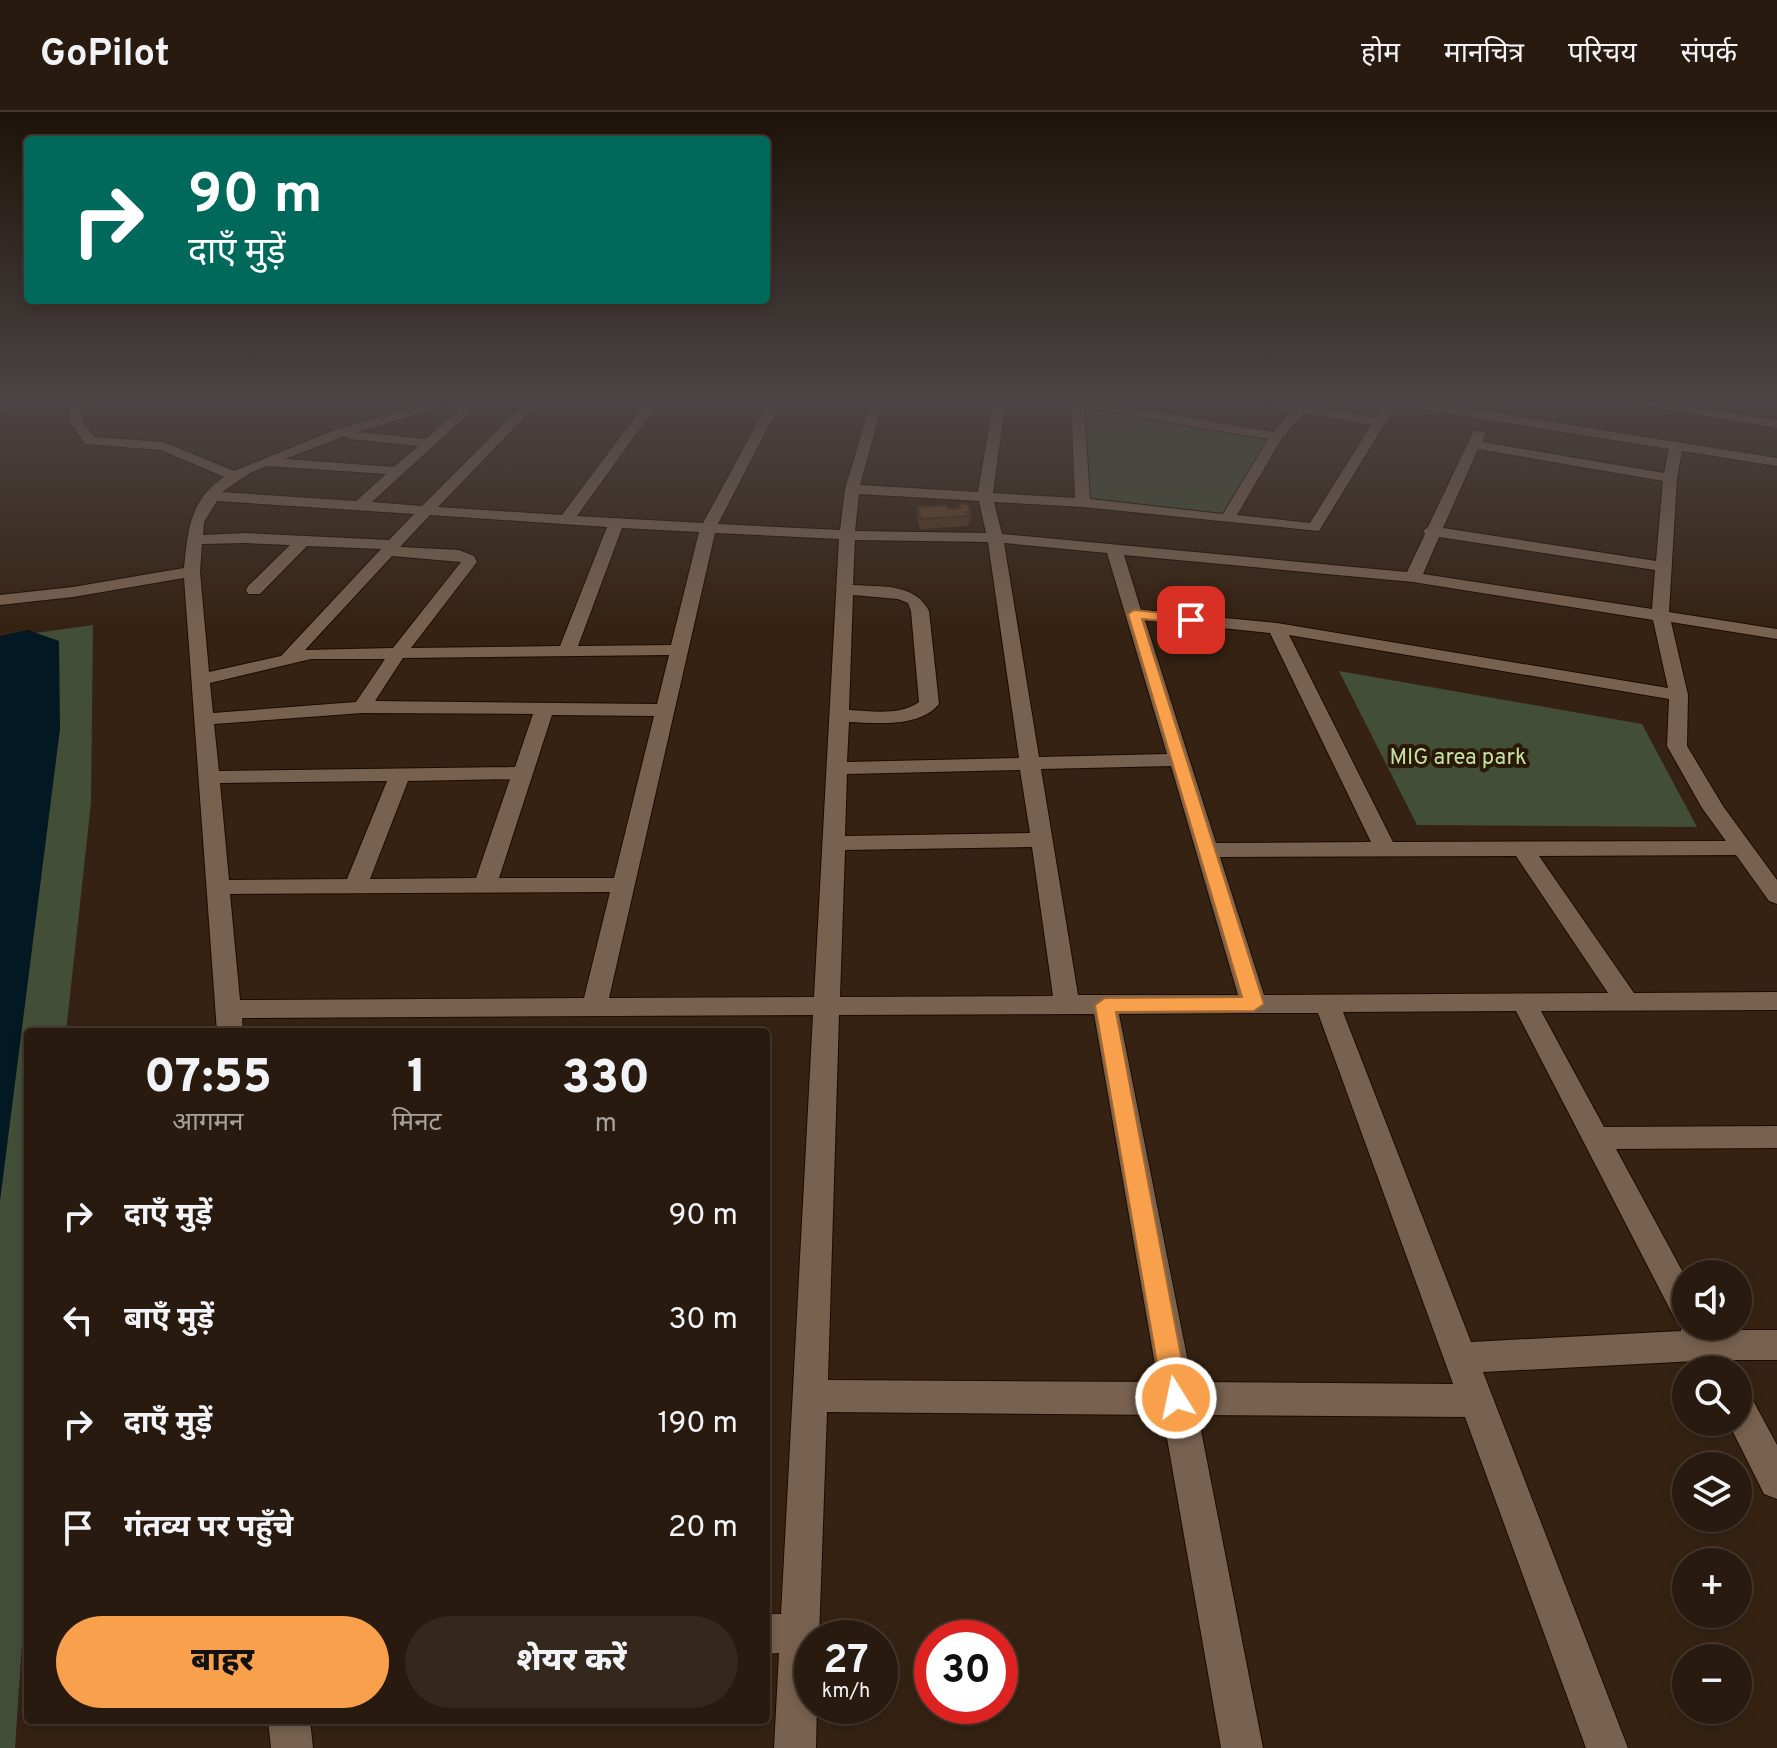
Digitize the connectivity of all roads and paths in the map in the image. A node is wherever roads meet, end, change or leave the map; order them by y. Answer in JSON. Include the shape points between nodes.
{"nodes":[{"id":1,"x":229,"y":474,"type":"edge"},
{"id":2,"x":240,"y":474,"type":"edge"},
{"id":3,"x":392,"y":474,"type":"edge"},
{"id":4,"x":461,"y":474,"type":"edge"},
{"id":5,"x":600,"y":474,"type":"edge"},
{"id":6,"x":736,"y":474,"type":"edge"},
{"id":7,"x":856,"y":474,"type":"edge"},
{"id":8,"x":988,"y":474,"type":"edge"},
{"id":9,"x":1081,"y":474,"type":"edge"},
{"id":10,"x":1253,"y":474,"type":"edge"},
{"id":11,"x":1351,"y":474,"type":"edge"},
{"id":12,"x":1458,"y":474,"type":"edge"},
{"id":13,"x":1649,"y":474,"type":"edge"},
{"id":14,"x":1671,"y":474,"type":"edge"},
{"id":15,"x":235,"y":477,"type":"junction"},
{"id":16,"x":1670,"y":478,"type":"junction"},
{"id":17,"x":852,"y":489,"type":"junction"},
{"id":18,"x":211,"y":496,"type":"junction"},
{"id":19,"x":985,"y":496,"type":"junction"},
{"id":20,"x":1083,"y":503,"type":"junction"},
{"id":21,"x":357,"y":508,"type":"junction"},
{"id":22,"x":426,"y":510,"type":"junction"},
{"id":23,"x":1227,"y":519,"type":"junction"},
{"id":24,"x":566,"y":520,"type":"junction"},
{"id":25,"x":616,"y":523,"type":"junction"},
{"id":26,"x":708,"y":528,"type":"junction"},
{"id":27,"x":1431,"y":531,"type":"junction"},
{"id":28,"x":847,"y":535,"type":"junction"},
{"id":29,"x":995,"y":538,"type":"junction"},
{"id":30,"x":196,"y":540,"type":"junction"},
{"id":31,"x":304,"y":540,"type":"junction"},
{"id":32,"x":391,"y":548,"type":"junction"},
{"id":33,"x":1311,"y":548,"type":"junction"},
{"id":34,"x":1114,"y":549,"type":"junction"},
{"id":35,"x":1665,"y":567,"type":"junction"},
{"id":36,"x":192,"y":572,"type":"junction"},
{"id":37,"x":1413,"y":577,"type":"junction"},
{"id":38,"x":844,"y":589,"type":"junction"},
{"id":39,"x":254,"y":590,"type":"dead end"},
{"id":40,"x":0,"y":600,"type":"edge"},
{"id":41,"x":1134,"y":614,"type":"junction"},
{"id":42,"x":1660,"y":614,"type":"junction"},
{"id":43,"x":1277,"y":628,"type":"junction"},
{"id":44,"x":1777,"y":634,"type":"edge"},
{"id":45,"x":677,"y":650,"type":"junction"},
{"id":46,"x":567,"y":651,"type":"junction"},
{"id":47,"x":398,"y":653,"type":"junction"},
{"id":48,"x":289,"y":657,"type":"junction"},
{"id":49,"x":203,"y":679,"type":"junction"},
{"id":50,"x":1679,"y":695,"type":"junction"},
{"id":51,"x":362,"y":707,"type":"junction"},
{"id":52,"x":544,"y":710,"type":"junction"},
{"id":53,"x":663,"y":710,"type":"junction"},
{"id":54,"x":838,"y":716,"type":"junction"},
{"id":55,"x":206,"y":719,"type":"junction"},
{"id":56,"x":1179,"y":760,"type":"junction"},
{"id":57,"x":1029,"y":762,"type":"junction"},
{"id":58,"x":836,"y":768,"type":"junction"},
{"id":59,"x":523,"y":773,"type":"junction"},
{"id":60,"x":399,"y":776,"type":"junction"},
{"id":61,"x":211,"y":777,"type":"junction"},
{"id":62,"x":1041,"y":840,"type":"junction"},
{"id":63,"x":832,"y":843,"type":"junction"},
{"id":64,"x":1742,"y":848,"type":"junction"},
{"id":65,"x":1385,"y":849,"type":"junction"},
{"id":66,"x":1523,"y":849,"type":"junction"},
{"id":67,"x":1207,"y":850,"type":"junction"},
{"id":68,"x":623,"y":885,"type":"junction"},
{"id":69,"x":485,"y":886,"type":"junction"},
{"id":70,"x":218,"y":887,"type":"junction"},
{"id":71,"x":355,"y":887,"type":"junction"},
{"id":72,"x":1777,"y":896,"type":"edge"},
{"id":73,"x":1777,"y":1001,"type":"edge"},
{"id":74,"x":1627,"y":1002,"type":"junction"},
{"id":75,"x":1327,"y":1003,"type":"junction"},
{"id":76,"x":1524,"y":1003,"type":"junction"},
{"id":77,"x":1254,"y":1004,"type":"junction"},
{"id":78,"x":1067,"y":1005,"type":"junction"},
{"id":79,"x":1105,"y":1005,"type":"junction"},
{"id":80,"x":825,"y":1007,"type":"junction"},
{"id":81,"x":594,"y":1009,"type":"junction"},
{"id":82,"x":644,"y":1020,"type":"edge"},
{"id":83,"x":229,"y":1021,"type":"edge"},
{"id":84,"x":1777,"y":1137,"type":"edge"},
{"id":85,"x":1596,"y":1138,"type":"junction"},
{"id":86,"x":1672,"y":1282,"type":"edge"},
{"id":87,"x":1777,"y":1345,"type":"edge"},
{"id":88,"x":1706,"y":1347,"type":"edge"},
{"id":89,"x":1460,"y":1358,"type":"junction"},
{"id":90,"x":809,"y":1396,"type":"junction"},
{"id":91,"x":1176,"y":1398,"type":"junction"},
{"id":92,"x":1476,"y":1401,"type":"junction"},
{"id":93,"x":1752,"y":1434,"type":"edge"},
{"id":94,"x":1777,"y":1481,"type":"edge"},
{"id":95,"x":783,"y":1633,"type":"edge"},
{"id":96,"x":289,"y":1724,"type":"edge"},
{"id":97,"x":292,"y":1748,"type":"edge"},
{"id":98,"x":795,"y":1748,"type":"edge"},
{"id":99,"x":1242,"y":1748,"type":"edge"},
{"id":100,"x":1607,"y":1748,"type":"edge"}],
"edges":[{"from":1,"to":15,"type":"street"},
{"from":2,"to":15,"type":"street"},
{"from":3,"to":21,"type":"street"},
{"from":4,"to":22,"type":"street"},
{"from":5,"to":24,"type":"street"},
{"from":6,"to":26,"type":"street"},
{"from":7,"to":17,"type":"street"},
{"from":8,"to":19,"type":"street"},
{"from":9,"to":20,"type":"street"},
{"from":10,"to":23,"type":"street"},
{"from":11,"to":33,"type":"street"},
{"from":12,"to":27,"type":"street"},
{"from":13,"to":16,"type":"street"},
{"from":14,"to":16,"type":"street"},
{"from":15,"to":18,"type":"street"},
{"from":16,"to":35,"type":"street"},
{"from":17,"to":19,"type":"street"},
{"from":17,"to":28,"type":"street"},
{"from":18,"to":21,"type":"street"},
{"from":18,"to":30,"type":"street","via":[[196,522]]},
{"from":19,"to":20,"type":"street"},
{"from":19,"to":29,"type":"street"},
{"from":20,"to":23,"type":"street"},
{"from":21,"to":22,"type":"street"},
{"from":22,"to":24,"type":"street"},
{"from":22,"to":32,"type":"street"},
{"from":23,"to":33,"type":"street"},
{"from":24,"to":25,"type":"street"},
{"from":25,"to":26,"type":"street"},
{"from":25,"to":46,"type":"street"},
{"from":26,"to":28,"type":"street"},
{"from":26,"to":45,"type":"street"},
{"from":27,"to":35,"type":"street"},
{"from":27,"to":37,"type":"street"},
{"from":28,"to":29,"type":"street"},
{"from":28,"to":38,"type":"street"},
{"from":29,"to":34,"type":"street"},
{"from":29,"to":57,"type":"street"},
{"from":30,"to":31,"type":"street"},
{"from":30,"to":36,"type":"street"},
{"from":31,"to":32,"type":"street"},
{"from":31,"to":39,"type":"street"},
{"from":32,"to":47,"type":"street","via":[[459,555],[469,562]]},
{"from":32,"to":48,"type":"street"},
{"from":33,"to":34,"type":"street"},
{"from":33,"to":37,"type":"street"},
{"from":34,"to":41,"type":"street"},
{"from":35,"to":42,"type":"street"},
{"from":36,"to":40,"type":"street"},
{"from":36,"to":49,"type":"street"},
{"from":37,"to":42,"type":"street"},
{"from":38,"to":54,"type":"street"},
{"from":38,"to":54,"type":"street","via":[[915,600],[929,704],[907,715]]},
{"from":41,"to":43,"type":"street"},
{"from":41,"to":56,"type":"street"},
{"from":42,"to":44,"type":"street"},
{"from":42,"to":50,"type":"street"},
{"from":43,"to":50,"type":"street"},
{"from":43,"to":65,"type":"street"},
{"from":45,"to":46,"type":"street"},
{"from":45,"to":53,"type":"street"},
{"from":46,"to":47,"type":"street"},
{"from":47,"to":48,"type":"street"},
{"from":47,"to":51,"type":"street"},
{"from":48,"to":49,"type":"street"},
{"from":49,"to":55,"type":"street"},
{"from":50,"to":64,"type":"street","via":[[1677,746]]},
{"from":51,"to":52,"type":"street"},
{"from":51,"to":55,"type":"street"},
{"from":52,"to":53,"type":"street"},
{"from":52,"to":59,"type":"street"},
{"from":53,"to":68,"type":"street"},
{"from":54,"to":58,"type":"street"},
{"from":55,"to":61,"type":"street"},
{"from":56,"to":57,"type":"street"},
{"from":56,"to":67,"type":"street"},
{"from":57,"to":58,"type":"street"},
{"from":57,"to":62,"type":"street"},
{"from":58,"to":63,"type":"street"},
{"from":59,"to":60,"type":"street"},
{"from":59,"to":69,"type":"street"},
{"from":60,"to":61,"type":"street"},
{"from":60,"to":71,"type":"street"},
{"from":61,"to":70,"type":"street"},
{"from":62,"to":63,"type":"street"},
{"from":62,"to":78,"type":"street"},
{"from":63,"to":80,"type":"street"},
{"from":64,"to":66,"type":"street"},
{"from":64,"to":72,"type":"street"},
{"from":65,"to":66,"type":"street"},
{"from":65,"to":67,"type":"street"},
{"from":66,"to":74,"type":"street"},
{"from":67,"to":77,"type":"street"},
{"from":68,"to":69,"type":"street"},
{"from":68,"to":81,"type":"street"},
{"from":69,"to":71,"type":"street"},
{"from":70,"to":71,"type":"street"},
{"from":70,"to":83,"type":"street"},
{"from":73,"to":74,"type":"street"},
{"from":74,"to":76,"type":"street"},
{"from":75,"to":76,"type":"street"},
{"from":75,"to":77,"type":"street"},
{"from":75,"to":89,"type":"street"},
{"from":76,"to":85,"type":"street"},
{"from":77,"to":79,"type":"street"},
{"from":78,"to":79,"type":"street"},
{"from":78,"to":80,"type":"street"},
{"from":79,"to":91,"type":"street"},
{"from":80,"to":82,"type":"street"},
{"from":80,"to":90,"type":"street"},
{"from":81,"to":82,"type":"street"},
{"from":81,"to":83,"type":"street"},
{"from":84,"to":85,"type":"street"},
{"from":85,"to":86,"type":"street"},
{"from":87,"to":88,"type":"street"},
{"from":88,"to":89,"type":"street"},
{"from":89,"to":92,"type":"street"},
{"from":90,"to":91,"type":"street"},
{"from":90,"to":95,"type":"street"},
{"from":91,"to":92,"type":"street"},
{"from":91,"to":99,"type":"street"},
{"from":92,"to":100,"type":"street"},
{"from":93,"to":94,"type":"street"},
{"from":95,"to":98,"type":"street"},
{"from":96,"to":97,"type":"street"}]}
